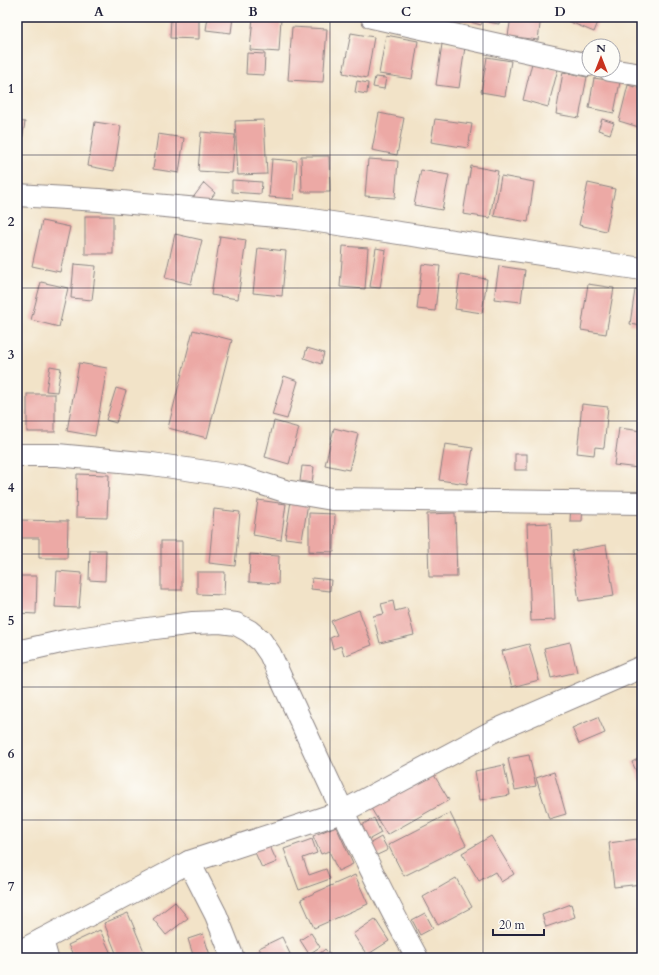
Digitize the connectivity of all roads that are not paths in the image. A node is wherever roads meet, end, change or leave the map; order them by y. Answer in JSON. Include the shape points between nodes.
{"nodes":[{"id":1,"x":372,"y":17,"type":"edge"},
{"id":2,"x":581,"y":63,"type":"edge"},
{"id":3,"x":621,"y":72,"type":"edge"},
{"id":4,"x":642,"y":75,"type":"edge"},
{"id":5,"x":17,"y":195,"type":"edge"},
{"id":6,"x":642,"y":269,"type":"edge"},
{"id":7,"x":17,"y":455,"type":"edge"},
{"id":8,"x":642,"y":503,"type":"edge"},
{"id":9,"x":17,"y":652,"type":"edge"},
{"id":10,"x":642,"y":667,"type":"edge"},
{"id":11,"x":342,"y":812,"type":"junction"},
{"id":12,"x":189,"y":862,"type":"junction"},
{"id":13,"x":44,"y":949,"type":"edge"},
{"id":14,"x":17,"y":953,"type":"edge"},
{"id":15,"x":233,"y":958,"type":"edge"},
{"id":16,"x":418,"y":958,"type":"edge"}],
"edges":[{"from":1,"to":2,"type":"street"},
{"from":3,"to":4,"type":"street"},
{"from":5,"to":6,"type":"street","via":[[298,218]]},
{"from":7,"to":8,"type":"street","via":[[56,455],[152,464],[240,477],[285,492],[332,499]]},
{"from":9,"to":11,"type":"street","via":[[65,641],[193,623],[236,624],[261,641],[270,654]]},
{"from":10,"to":11,"type":"street","via":[[492,732]]},
{"from":11,"to":12,"type":"street"},
{"from":11,"to":16,"type":"street"},
{"from":12,"to":13,"type":"street"},
{"from":12,"to":15,"type":"street","via":[[216,915]]},
{"from":13,"to":14,"type":"street"}]}
